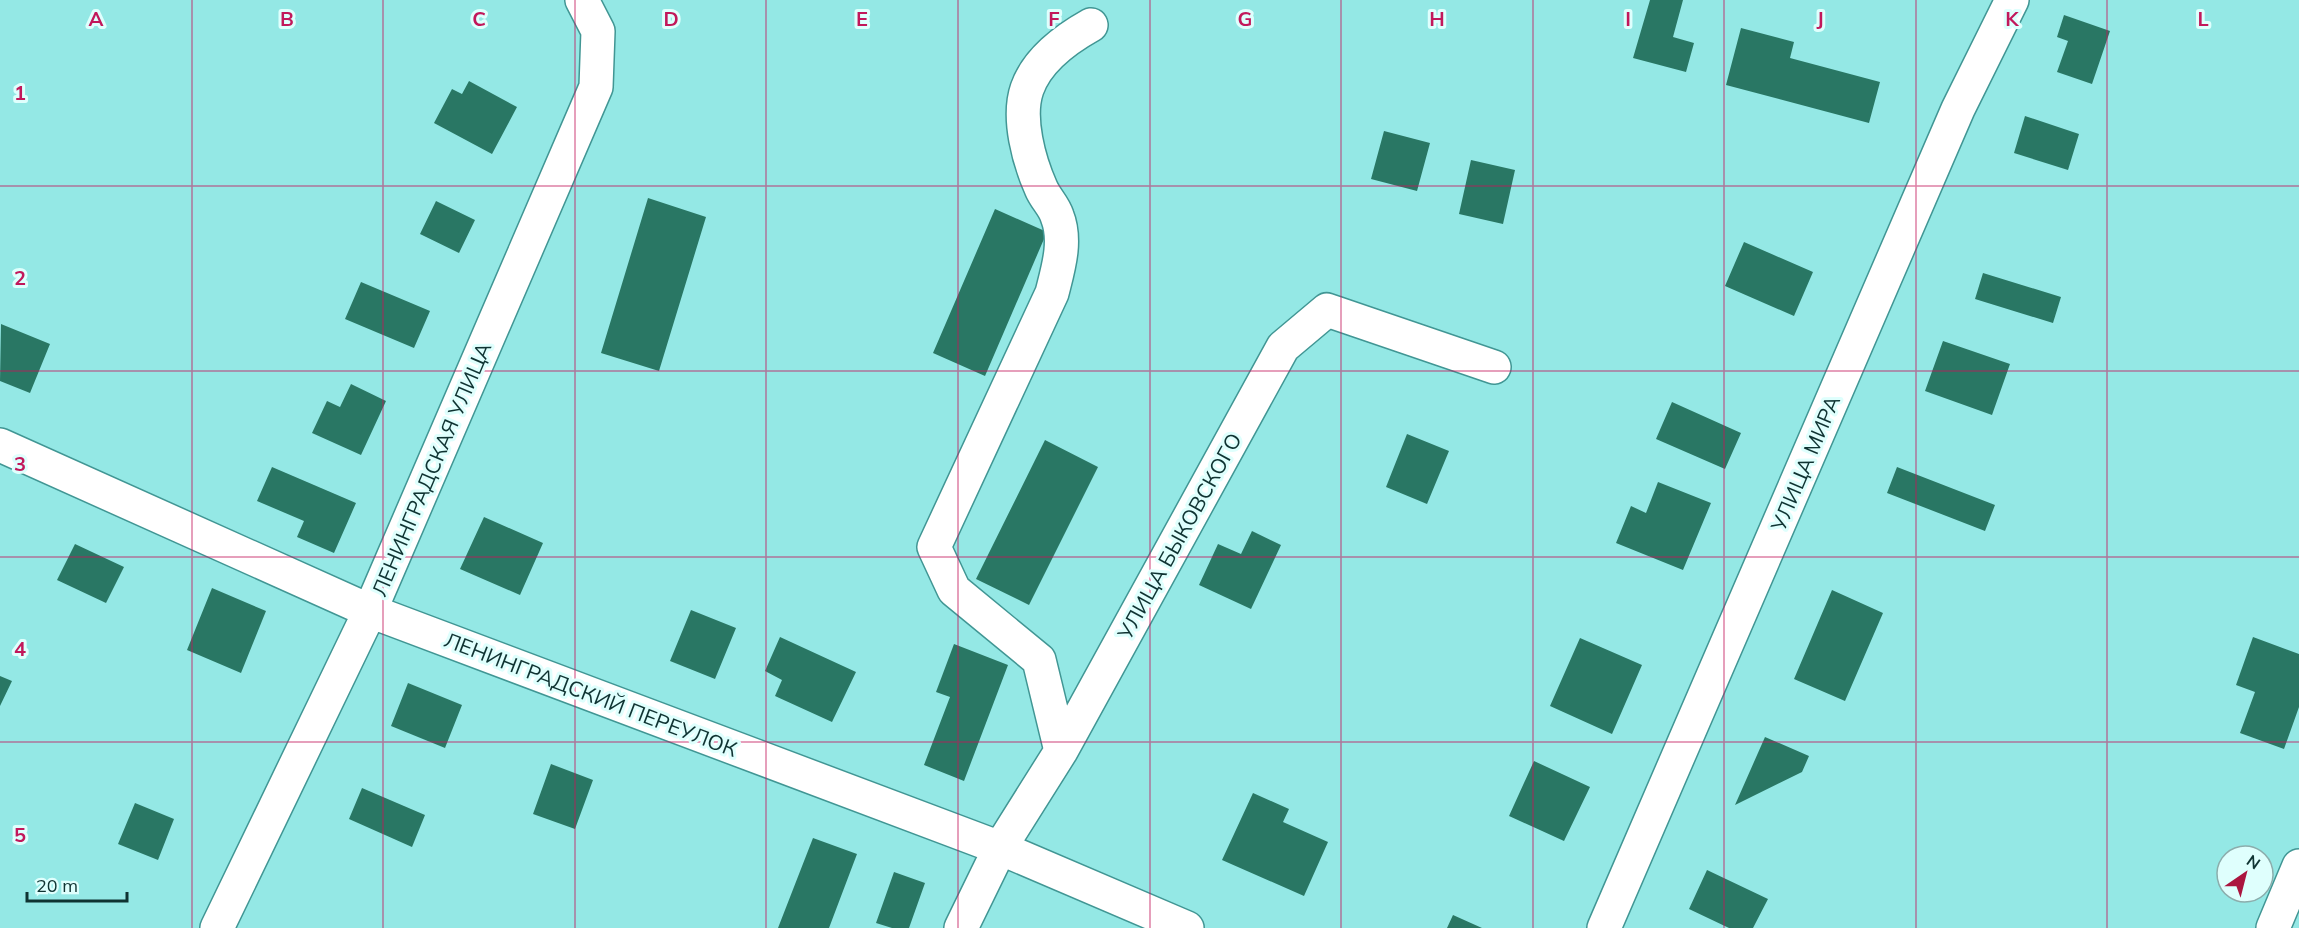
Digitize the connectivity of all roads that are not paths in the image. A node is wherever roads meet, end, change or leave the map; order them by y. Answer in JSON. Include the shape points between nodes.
{"nodes":[{"id":1,"x":582,"y":0,"type":"edge"},
{"id":2,"x":2012,"y":0,"type":"edge"},
{"id":3,"x":1091,"y":25,"type":"dead end"},
{"id":4,"x":1494,"y":367,"type":"dead end"},
{"id":5,"x":1,"y":448,"type":"edge"},
{"id":6,"x":370,"y":611,"type":"junction"},
{"id":7,"x":1061,"y":751,"type":"junction"},
{"id":8,"x":1000,"y":848,"type":"junction"},
{"id":9,"x":2299,"y":866,"type":"edge"},
{"id":10,"x":217,"y":928,"type":"edge"},
{"id":11,"x":961,"y":928,"type":"edge"},
{"id":12,"x":1187,"y":928,"type":"edge"},
{"id":13,"x":1604,"y":928,"type":"edge"},
{"id":14,"x":2273,"y":928,"type":"edge"}],
"edges":[{"from":1,"to":6,"type":"street","name":"ЛЕНИНГРАДСКАЯ УЛИЦА","via":[[598,31],[596,87]]},
{"from":2,"to":13,"type":"street","name":"УЛИЦА МИРА","via":[[1958,109]]},
{"from":3,"to":7,"type":"street","via":[[1066,39],[1039,68],[1027,89],[1024,120],[1029,153],[1041,189],[1058,217],[1062,255],[1052,293],[934,547],[954,590],[1039,660]]},
{"from":4,"to":7,"type":"street","name":"УЛИЦА БЫКОВСКОГО","via":[[1327,310],[1283,347]]},
{"from":5,"to":6,"type":"street","name":"ЛЕНИНГРАДСКИЙ ПЕРЕУЛОК"},
{"from":6,"to":8,"type":"street","name":"ЛЕНИНГРАДСКИЙ ПЕРЕУЛОК"},
{"from":6,"to":10,"type":"street","name":"ЛЕНИНГРАДСКАЯ УЛИЦА"},
{"from":7,"to":8,"type":"street","name":"УЛИЦА БЫКОВСКОГО"},
{"from":8,"to":11,"type":"street","name":"УЛИЦА БЫКОВСКОГО"},
{"from":8,"to":12,"type":"street","name":"ЛЕНИНГРАДСКИЙ ПЕРЕУЛОК"},
{"from":9,"to":14,"type":"street"}]}
